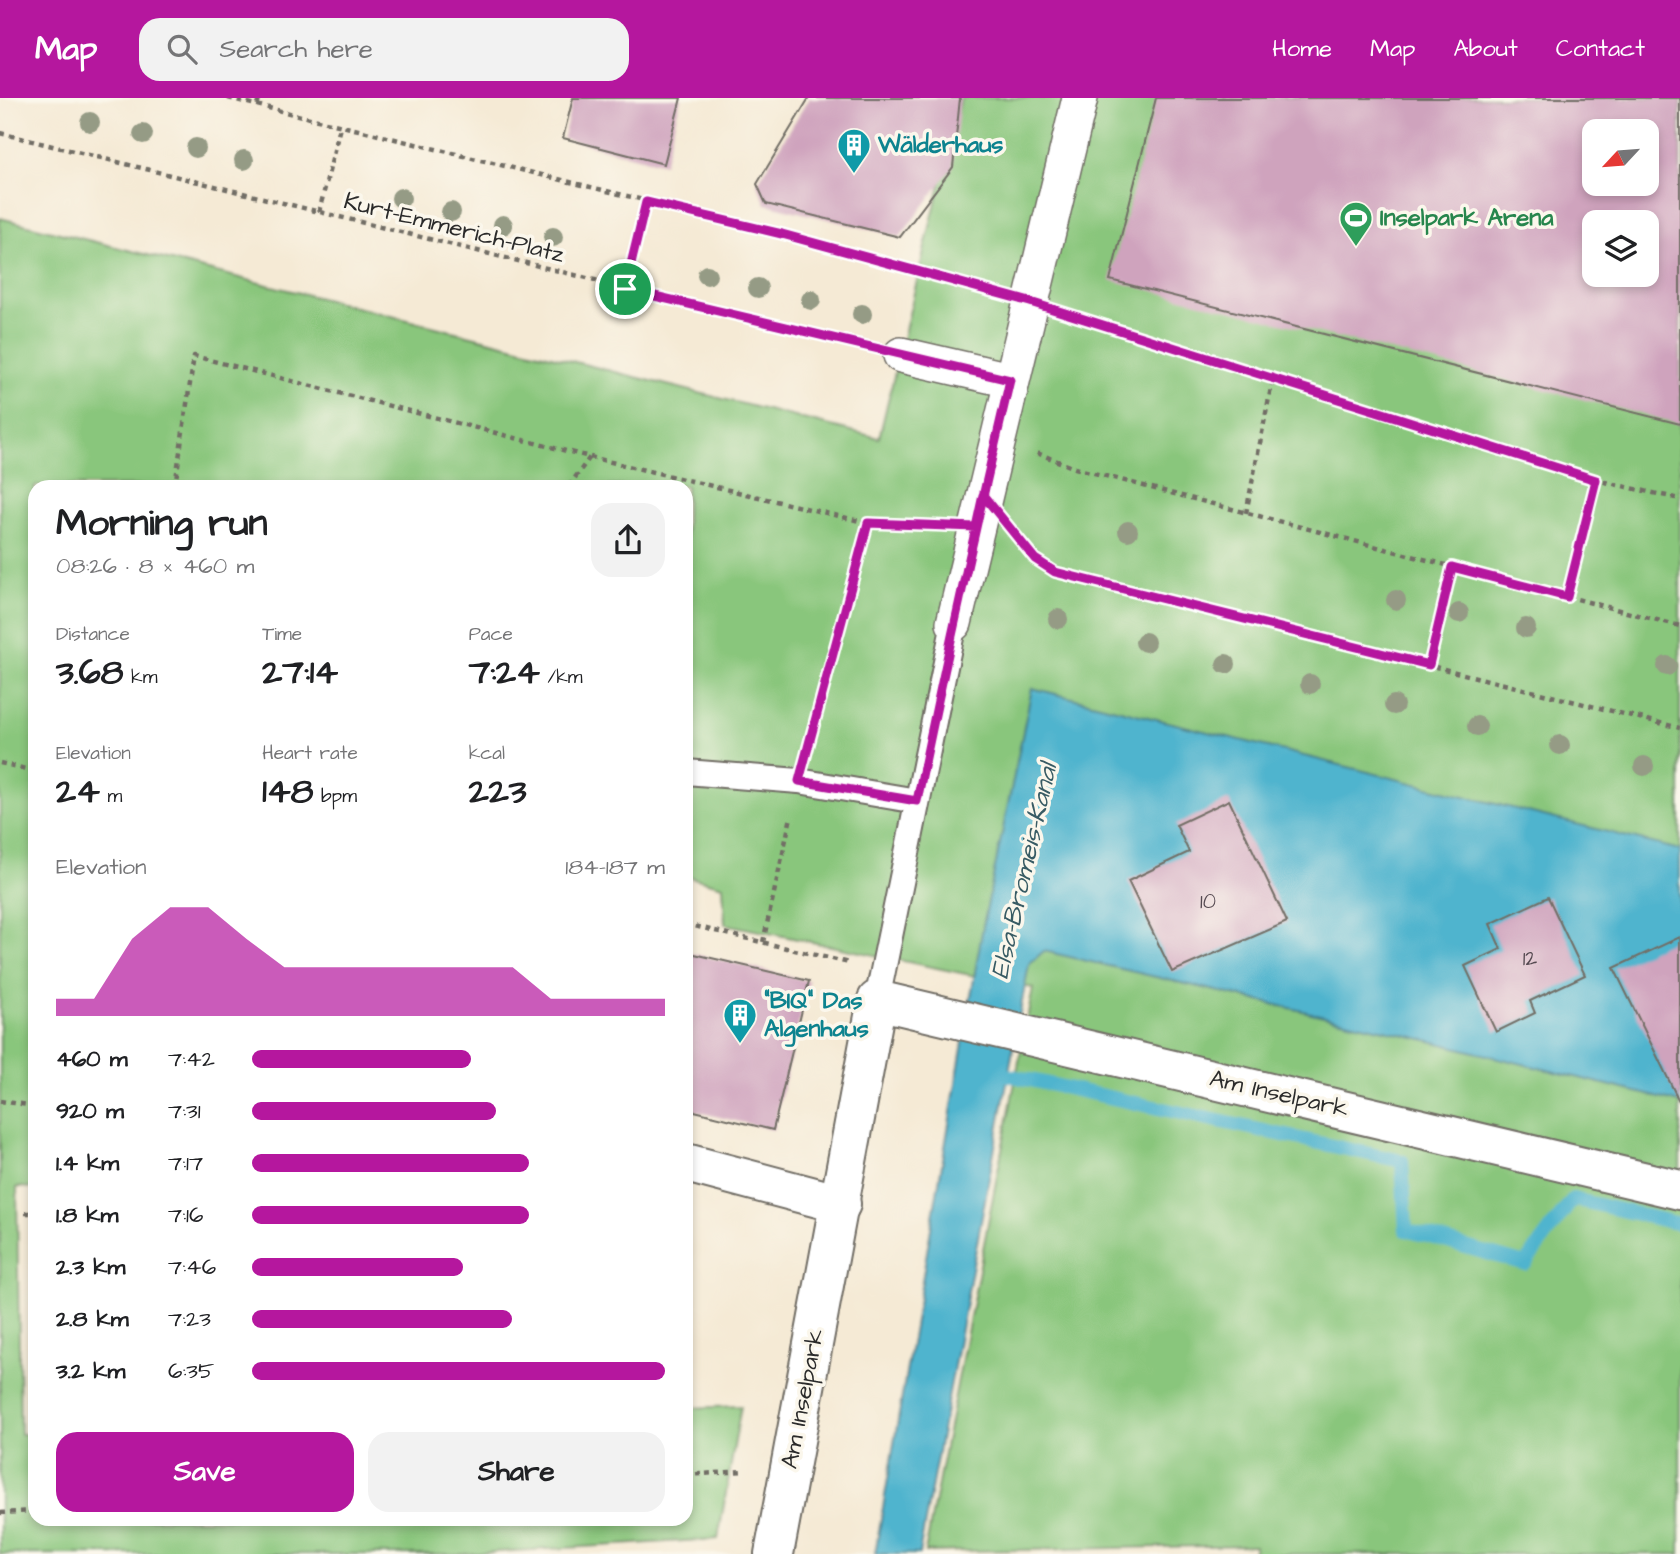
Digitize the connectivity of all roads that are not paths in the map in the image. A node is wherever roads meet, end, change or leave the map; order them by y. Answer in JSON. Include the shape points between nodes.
{"nodes":[{"id":1,"x":1080,"y":98,"type":"edge"},
{"id":2,"x":901,"y":355,"type":"road end"},
{"id":3,"x":1010,"y":380,"type":"junction"},
{"id":4,"x":954,"y":623,"type":"joint"},
{"id":5,"x":693,"y":773,"type":"edge"},
{"id":6,"x":917,"y":801,"type":"junction"},
{"id":7,"x":880,"y":986,"type":"junction"},
{"id":8,"x":693,"y":1165,"type":"edge"},
{"id":9,"x":1680,"y":1190,"type":"edge"},
{"id":10,"x":841,"y":1204,"type":"junction"},
{"id":11,"x":774,"y":1554,"type":"edge"}],
"edges":[{"from":1,"to":3,"type":"street"},
{"from":2,"to":3,"type":"street"},
{"from":3,"to":4,"type":"street"},
{"from":4,"to":6,"type":"lane","name":"Am Inselpark"},
{"from":5,"to":6,"type":"lane","via":[[799,781]]},
{"from":6,"to":7,"type":"lane","name":"Am Inselpark"},
{"from":7,"to":9,"type":"street","name":"Am Inselpark","via":[[925,1012]]},
{"from":7,"to":10,"type":"street","name":"Am Inselpark"},
{"from":8,"to":10,"type":"street"},
{"from":10,"to":11,"type":"street","name":"Am Inselpark"}]}
